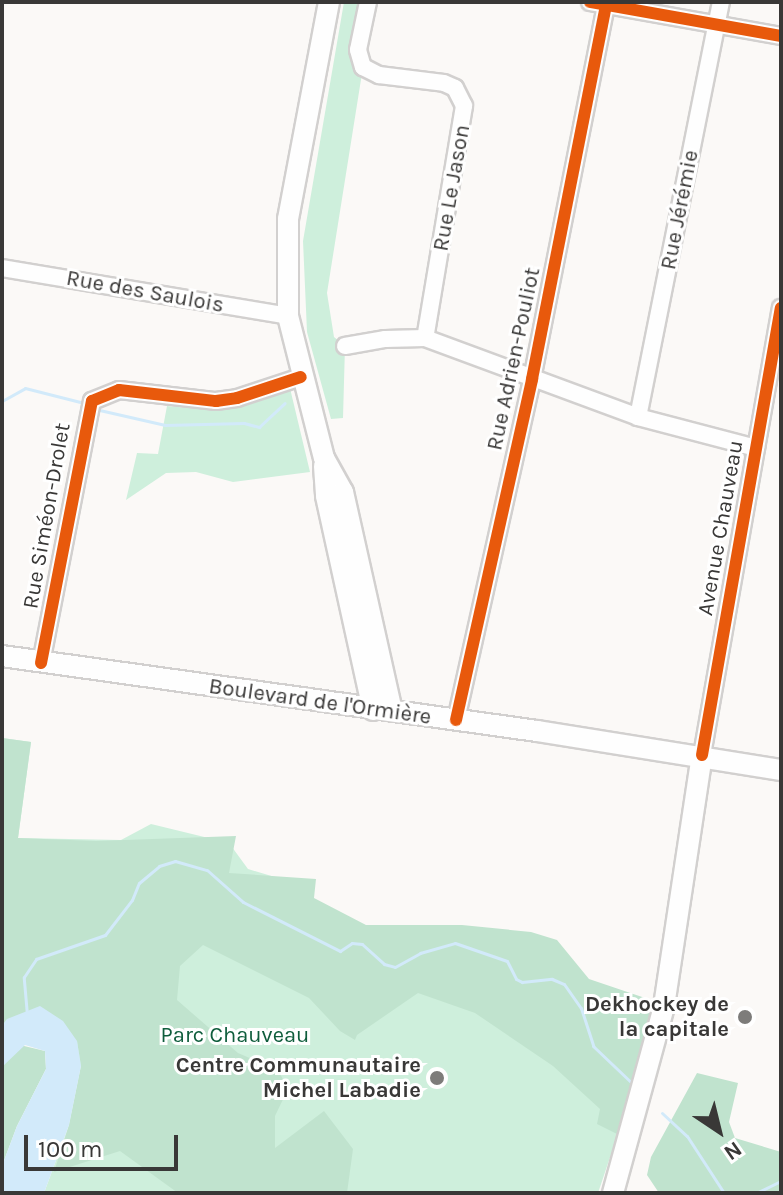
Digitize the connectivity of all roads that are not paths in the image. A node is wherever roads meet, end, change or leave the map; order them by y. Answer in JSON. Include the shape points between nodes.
{"nodes":[{"id":1,"x":329,"y":2,"type":"edge"},
{"id":2,"x":368,"y":2,"type":"edge"},
{"id":3,"x":721,"y":2,"type":"edge"},
{"id":4,"x":598,"y":3,"type":"edge"},
{"id":5,"x":717,"y":24,"type":"junction"},
{"id":6,"x":781,"y":36,"type":"edge"},
{"id":7,"x":2,"y":268,"type":"edge"},
{"id":8,"x":781,"y":308,"type":"edge"},
{"id":9,"x":288,"y":316,"type":"junction"},
{"id":10,"x":425,"y":338,"type":"junction"},
{"id":11,"x":345,"y":346,"type":"dead end"},
{"id":12,"x":301,"y":377,"type":"junction"},
{"id":13,"x":532,"y":379,"type":"junction"},
{"id":14,"x":638,"y":417,"type":"junction"},
{"id":15,"x":756,"y":448,"type":"junction"},
{"id":16,"x":2,"y":656,"type":"edge"},
{"id":17,"x":41,"y":663,"type":"junction"},
{"id":18,"x":382,"y":711,"type":"junction"},
{"id":19,"x":456,"y":720,"type":"junction"},
{"id":20,"x":702,"y":755,"type":"junction"},
{"id":21,"x":781,"y":770,"type":"edge"},
{"id":22,"x":613,"y":1193,"type":"edge"}],
"edges":[{"from":1,"to":9,"type":"main road","via":[[288,219]]},
{"from":2,"to":10,"type":"street","name":"Rue Le Jason","via":[[358,50],[363,67],[379,75],[444,83],[455,88],[464,106]]},
{"from":3,"to":5,"type":"street","name":"Rue Jérémie"},
{"from":4,"to":5,"type":"street"},
{"from":4,"to":13,"type":"street","name":"Rue Adrien-Pouliot"},
{"from":5,"to":6,"type":"street"},
{"from":5,"to":14,"type":"street","name":"Rue Jérémie"},
{"from":7,"to":9,"type":"street","name":"Rue des Saulois"},
{"from":8,"to":15,"type":"street","name":"Avenue Chauveau"},
{"from":9,"to":12,"type":"main road"},
{"from":10,"to":11,"type":"street"},
{"from":10,"to":13,"type":"street"},
{"from":12,"to":17,"type":"street","name":"Rue Siméon-Drolet","via":[[216,401],[119,390],[89,407]]},
{"from":12,"to":18,"type":"main road","via":[[324,458],[343,492]]},
{"from":13,"to":14,"type":"street"},
{"from":13,"to":19,"type":"street","name":"Rue Adrien-Pouliot"},
{"from":14,"to":15,"type":"street"},
{"from":15,"to":20,"type":"street","name":"Avenue Chauveau"},
{"from":16,"to":17,"type":"main road","name":"Boulevard de l'Ormière"},
{"from":17,"to":18,"type":"main road","name":"Boulevard de l'Ormière"},
{"from":18,"to":19,"type":"main road","name":"Boulevard de l'Ormière"},
{"from":19,"to":20,"type":"main road","name":"Boulevard de l'Ormière"},
{"from":20,"to":21,"type":"main road","name":"Boulevard de l'Ormière"},
{"from":20,"to":22,"type":"main road","name":"Avenue Chauveau","via":[[664,1006]]}]}
